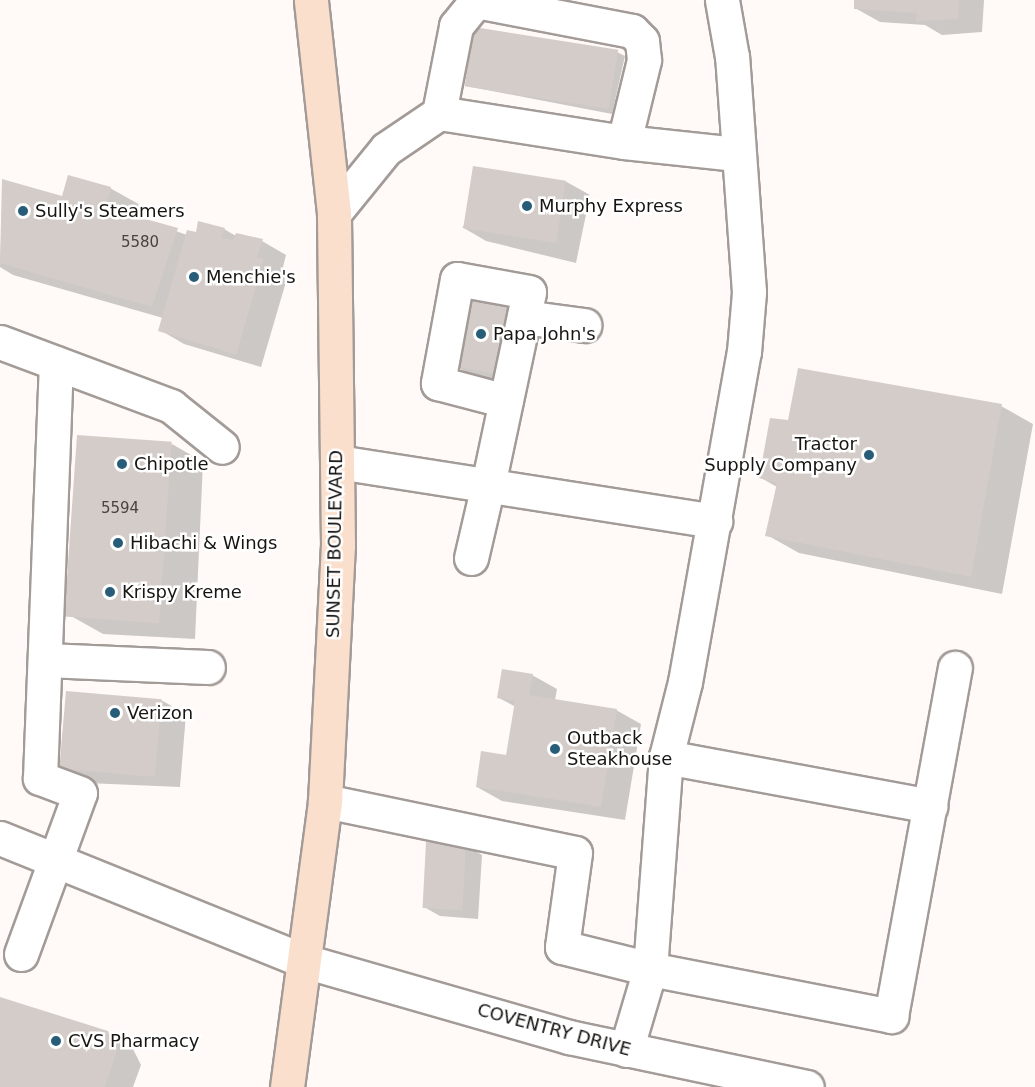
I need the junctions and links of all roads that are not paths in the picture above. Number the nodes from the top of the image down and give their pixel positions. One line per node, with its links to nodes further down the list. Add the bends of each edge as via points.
1 (311, 0): 7 (main road, SUNSET BOULEVARD)
2 (722, 0): 6 (street, via 732,57)
3 (558, 8): 4 (street, via 476,1 456,26); 5 (street, via 632,31 642,41 644,60)
4 (439, 113): 5 (street); 7 (street, via 386,149)
5 (624, 142): 6 (street)
6 (736, 154): 16 (street, via 748,292 744,352)
7 (334, 213): 14 (main road, SUNSET BOULEVARD)
8 (524, 317): 9 (street); 12 (street); 12 (street, via 529,292 457,279 438,383)
9 (584, 326)
10 (0, 342): 11 (street)
11 (56, 363): 13 (street, via 171,406); 18 (street)
12 (506, 400): 15 (street)
13 (222, 447)
14 (338, 462): 15 (street); 22 (main road, SUNSET BOULEVARD, via 338,544)
15 (488, 485): 16 (street); 17 (street)
16 (715, 521): 21 (street)
17 (471, 558)
18 (45, 660): 19 (street); 25 (street, via 40,778 80,793)
19 (208, 667)
20 (955, 668): 23 (street)
21 (666, 757): 23 (street); 28 (street)
22 (324, 801): 27 (main road, SUNSET BOULEVARD); 28 (street, via 575,853 562,946)
23 (930, 806): 28 (street, via 891,1016)
24 (0, 837): 25 (street, COVENTRY DRIVE)
25 (54, 859): 26 (street); 27 (street, COVENTRY DRIVE)
26 (21, 954)
27 (304, 961): 29 (street, COVENTRY DRIVE); 30 (main road, SUNSET BOULEVARD)
28 (650, 969): 29 (street)
29 (626, 1050): 31 (street, COVENTRY DRIVE, via 744,1071)
30 (287, 1087)
31 (807, 1087)

